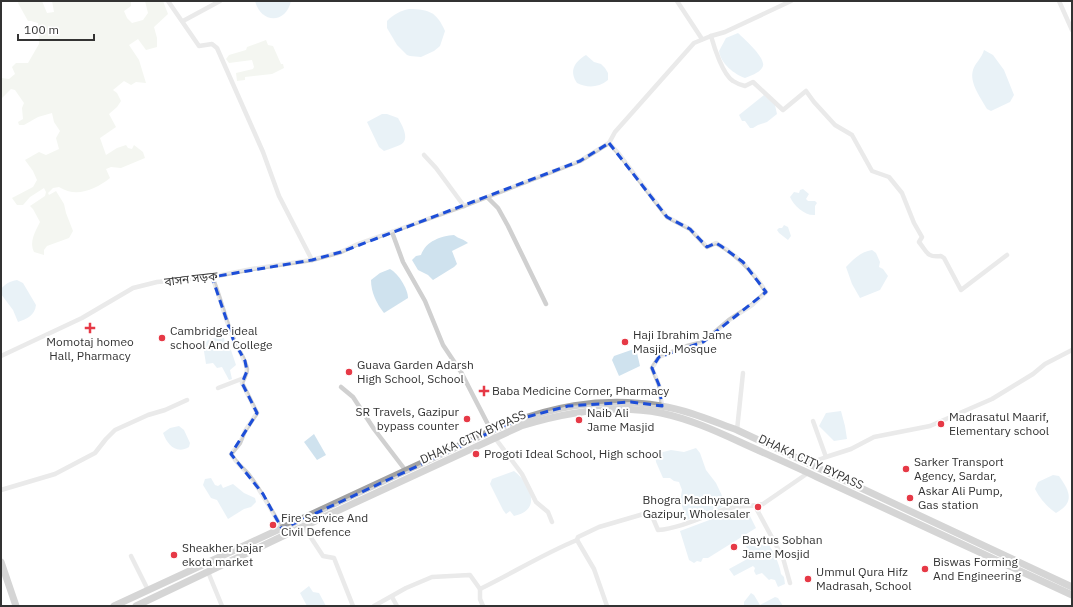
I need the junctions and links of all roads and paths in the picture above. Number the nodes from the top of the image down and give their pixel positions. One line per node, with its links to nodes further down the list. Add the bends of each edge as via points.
1 (168, 1): 6 (street)
2 (220, 1): 6 (street)
3 (677, 1): 9 (street)
4 (791, 1): 8 (street)
5 (1059, 1): 7 (street)
6 (183, 21): 16 (street, via 199,46 212,44 217,48 263,152 279,196)
7 (1072, 30)
8 (711, 36): 9 (street); 15 (street, via 716,52 731,80 745,86 753,82 783,110 806,91 835,125 852,135 872,171 889,177 902,193 922,237 919,242 929,256 944,258 962,290)
9 (702, 39): 10 (street, via 694,43 655,86 615,132)
10 (609, 144): 12 (street, বাসন সড়ক, via 580,161); 26 (street, via 667,218 690,228 707,247 716,243 743,262 766,292 703,342 659,357 652,368 659,384)
11 (424, 155): 13 (street)
12 (487, 197): 13 (street, বাসন সড়ক); 18 (street, via 498,208 508,226)
13 (464, 206): 14 (street, বাসন সড়ক)
14 (392, 232): 16 (street, বাসন সড়ক, via 341,252); 29 (street, via 403,262 425,301 443,345)
15 (1006, 255)
16 (312, 260): 17 (street, বাসন সড়ক)
17 (212, 277): 20 (street, বাসন সড়ক, via 157,282 133,288 82,318); 22 (street, via 233,340 244,360 247,371)
18 (546, 304)
19 (1072, 350): 31 (street, via 1045,364 992,399 930,426 874,437 851,449)
20 (1, 356)
21 (743, 373): 28 (street)
22 (244, 378): 24 (street); 39 (street, via 242,383 257,413 231,454 263,494)
23 (341, 387): 33 (street, via 353,397)
24 (218, 388)
25 (187, 400): 35 (street, via 115,430 95,454 55,474)
26 (662, 406): 28 (highway); 29 (highway, via 631,402 568,406 526,416)
27 (813, 422): 31 (street)
28 (737, 430): 32 (highway)
29 (491, 431): 30 (street); 33 (highway)
30 (495, 438): 34 (highway, DHAKA CITY BYPASS, via 521,426 571,413 629,410 659,413 707,427); 37 (street, via 522,474 536,502 548,512); 38 (highway, DHAKA CITY BYPASS)
31 (826, 457): 32 (street)
32 (808, 464): 45 (highway)
33 (406, 471): 39 (highway)
34 (808, 473): 36 (street, via 763,504); 48 (highway, DHAKA CITY BYPASS)
35 (1, 490)
36 (755, 506): 40 (street, via 728,508 658,530 652,516 647,513 599,527 578,537); 44 (street, via 783,558)
37 (552, 522)
38 (304, 527): 43 (highway, DHAKA CITY BYPASS); 54 (street, via 323,556 334,558)
39 (282, 529): 47 (highway)
40 (577, 540): 46 (street); 58 (street, via 594,569)
41 (131, 556): 47 (street)
42 (1, 562): 50 (highway)
43 (208, 572): 52 (highway, DHAKA CITY BYPASS); 53 (street)
44 (790, 583)
45 (1072, 587)
46 (480, 589): 49 (street, via 470,575 432,577); 57 (street)
47 (148, 590): 51 (highway)
48 (1072, 595)
49 (392, 597): 55 (street); 56 (street)
50 (16, 606)
51 (114, 606)
52 (136, 606)
53 (222, 606)
54 (354, 606)
55 (374, 606)
56 (397, 606)
57 (483, 606)
58 (606, 606)

